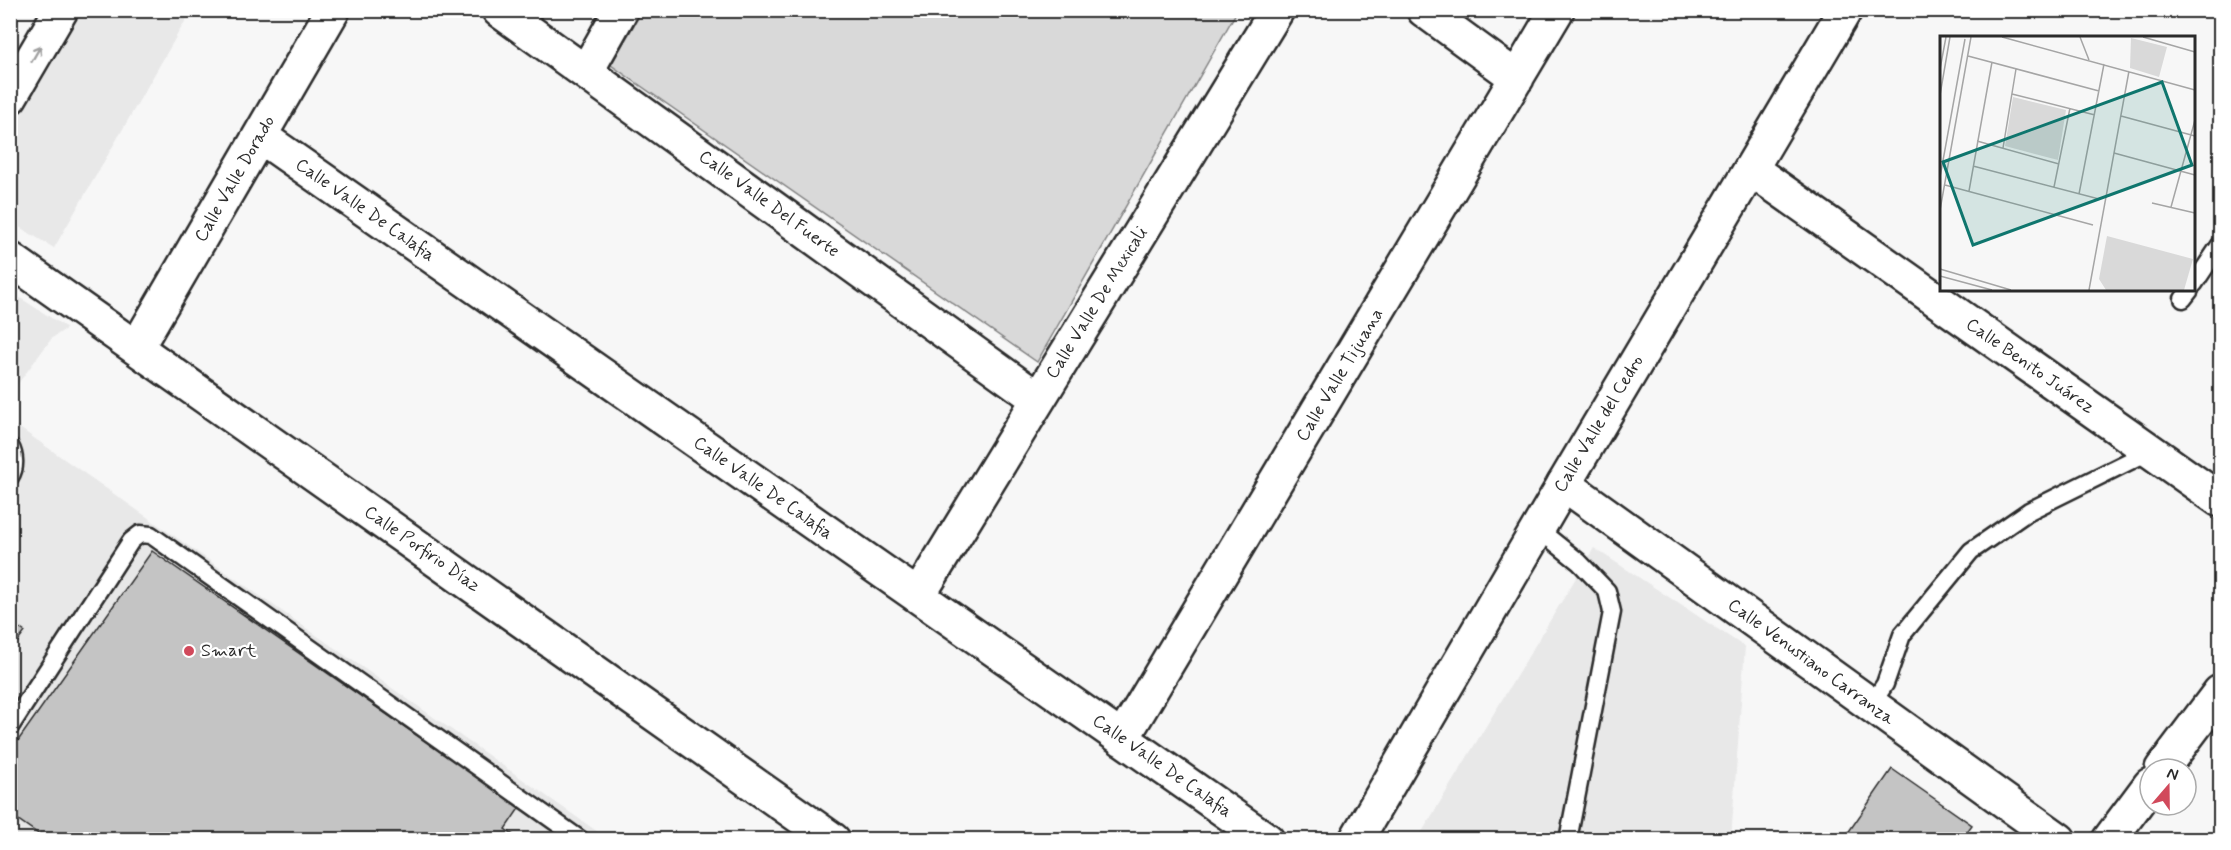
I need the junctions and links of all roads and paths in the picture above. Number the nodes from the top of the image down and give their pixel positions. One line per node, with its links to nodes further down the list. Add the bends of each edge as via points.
1 (61, 10): 11 (street, one-way to 1)
2 (333, 10): 12 (street, Calle Valle Dorado)
3 (499, 10): 9 (street, Calle Valle Del Fuerte)
4 (621, 10): 9 (street)
5 (1277, 10): 18 (street, Calle Valle De Mexicali)
6 (1424, 10): 10 (street)
7 (1557, 10): 10 (street, Calle Valle Tijuana)
8 (1845, 10): 13 (street, Calle Valle del Cedro)
9 (586, 72): 18 (street, Calle Valle Del Fuerte)
10 (1517, 78): 29 (street, Calle Valle Tijuana)
11 (10, 97)
12 (260, 136): 17 (street, Calle Valle Dorado); 25 (street, Calle Valle De Calafia)
13 (1751, 169): 20 (street, Calle Benito Juárez); 22 (street, Calle Valle del Cedro)
14 (2220, 245): 16 (lane)
15 (10, 259): 17 (street, Calle Porfirio Díaz)
16 (2195, 281)
17 (137, 347): 33 (street, Calle Porfirio Díaz)
18 (1038, 399): 25 (street, Calle Valle De Mexicali)
19 (10, 446): 21 (lane, via 14,452 14,471)
20 (2150, 451): 23 (street, Calle Benito Juárez); 27 (lane, via 2029,511 1971,551 1902,634 1885,684)
21 (10, 477)
22 (1564, 484): 24 (street, Calle Valle del Cedro); 27 (street, Calle Venustiano Carranza)
23 (2220, 500)
24 (1538, 529): 35 (street, Calle Valle del Cedro); 36 (lane, via 1607,591 1612,612)
25 (918, 596): 29 (street, Calle Valle De Calafia)
26 (2220, 692): 30 (street)
27 (1871, 705): 37 (street, Calle Venustiano Carranza)
28 (10, 727): 32 (lane, via 131,541 140,534 151,535)
29 (1122, 739): 34 (street, Calle Valle De Calafia)
30 (2171, 757)
31 (2138, 801): 38 (street)
32 (581, 840)
33 (833, 840)
34 (1267, 840)
35 (1356, 840)
36 (1568, 840)
37 (2059, 840)
38 (2109, 840)

